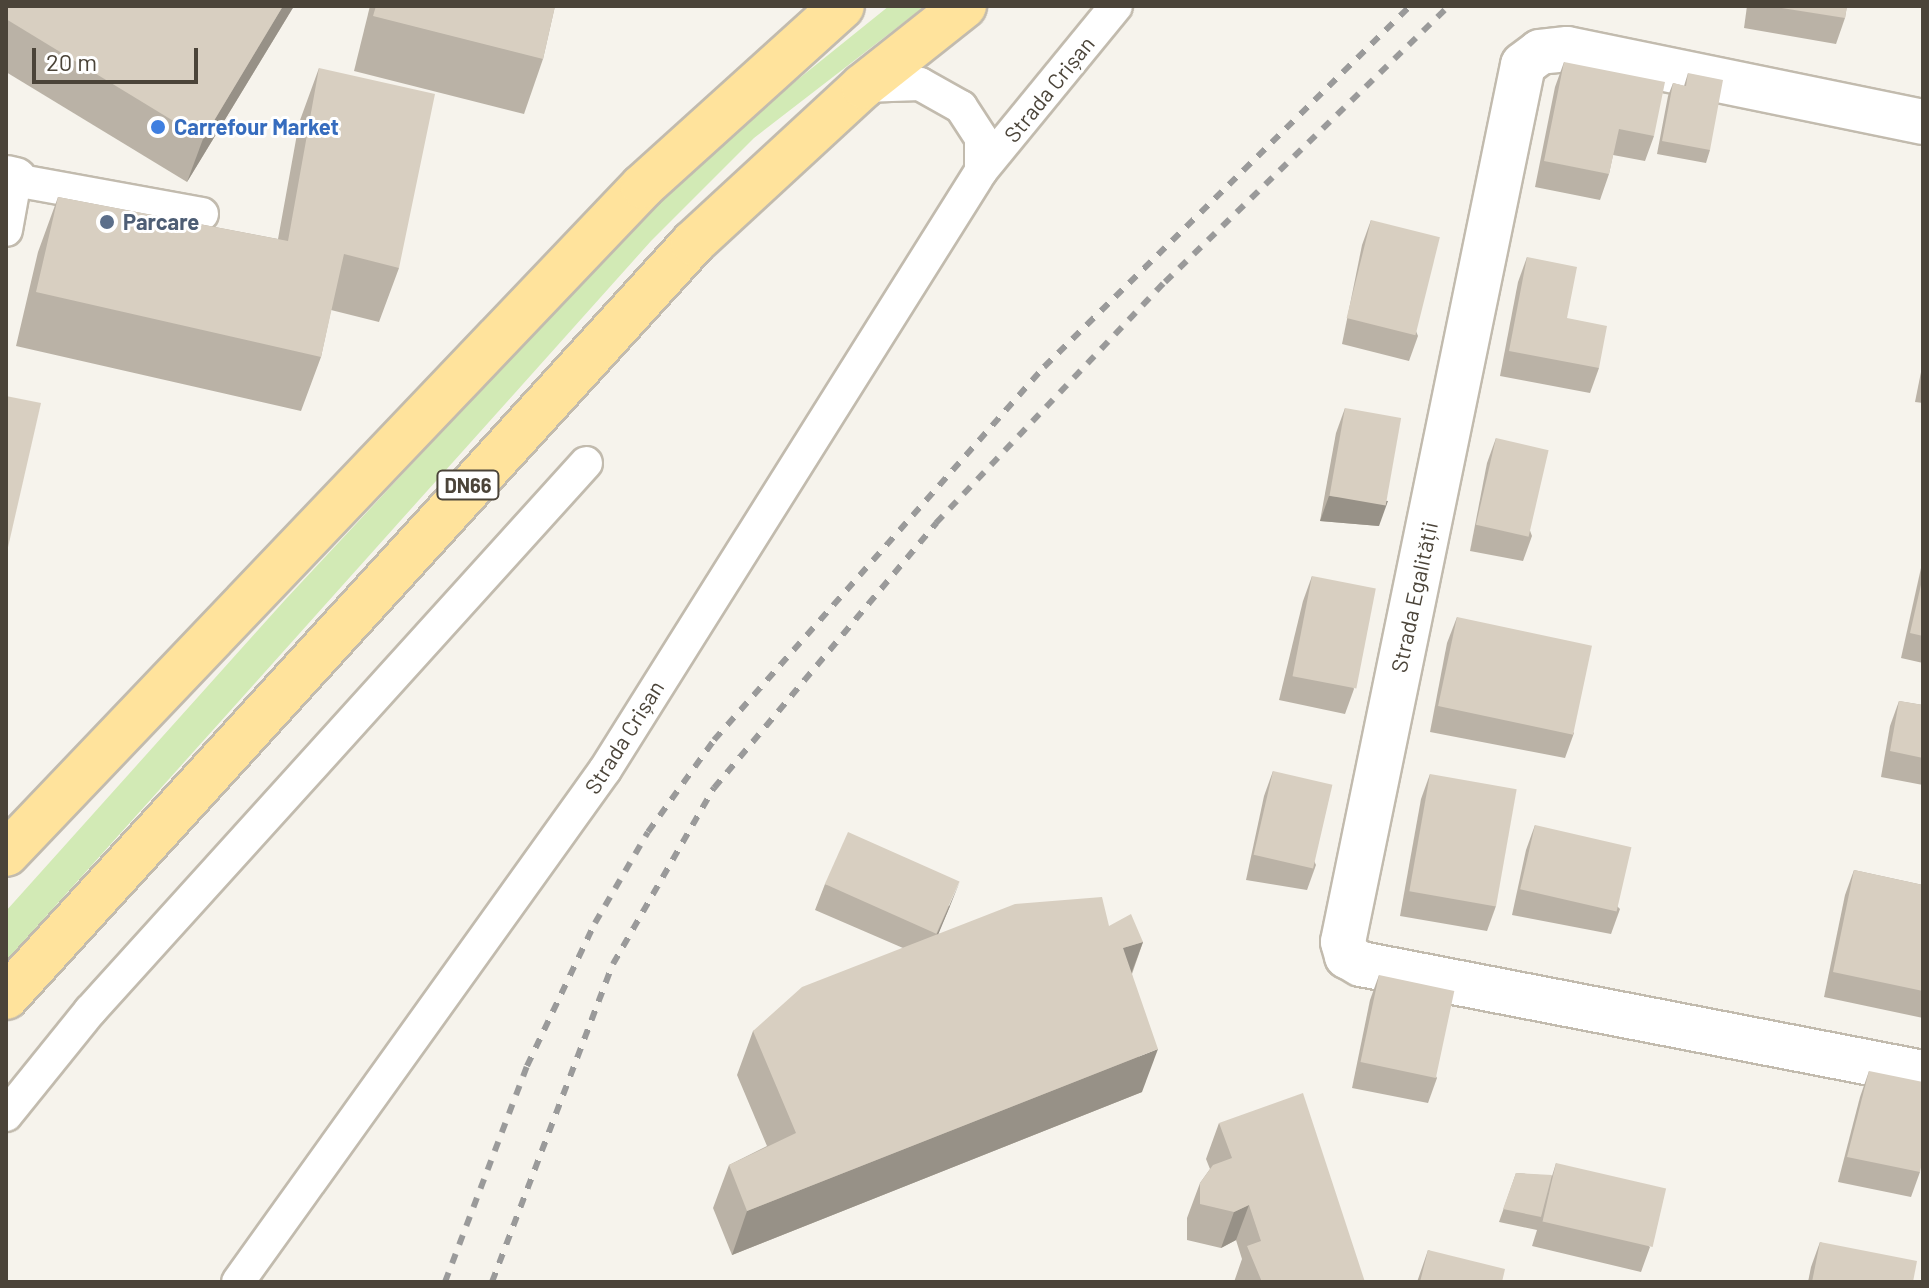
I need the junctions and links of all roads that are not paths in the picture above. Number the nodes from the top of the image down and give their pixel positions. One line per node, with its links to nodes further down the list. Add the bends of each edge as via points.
1 (842, 6): 11 (main road, via 643,186)
2 (964, 6): 4 (main road, DN66)
3 (1116, 6): 6 (lane, Strada Crișan)
4 (863, 86): 6 (lane, Strada Crișan, via 920,84 961,107 981,138); 12 (main road, DN66, via 769,168 570,373)
5 (1923, 122): 13 (street, Strada Egalității, via 1567,49 1540,52 1523,65 1343,942 1347,956 1361,964)
6 (981, 171): 15 (lane, Strada Crișan, via 605,770)
7 (11, 179): 8 (lane); 9 (lane)
8 (202, 214)
9 (6, 230)
10 (586, 463): 14 (lane, via 90,1011)
11 (6, 854)
12 (6, 997)
13 (1923, 1073)
14 (6, 1115)
15 (238, 1282)

